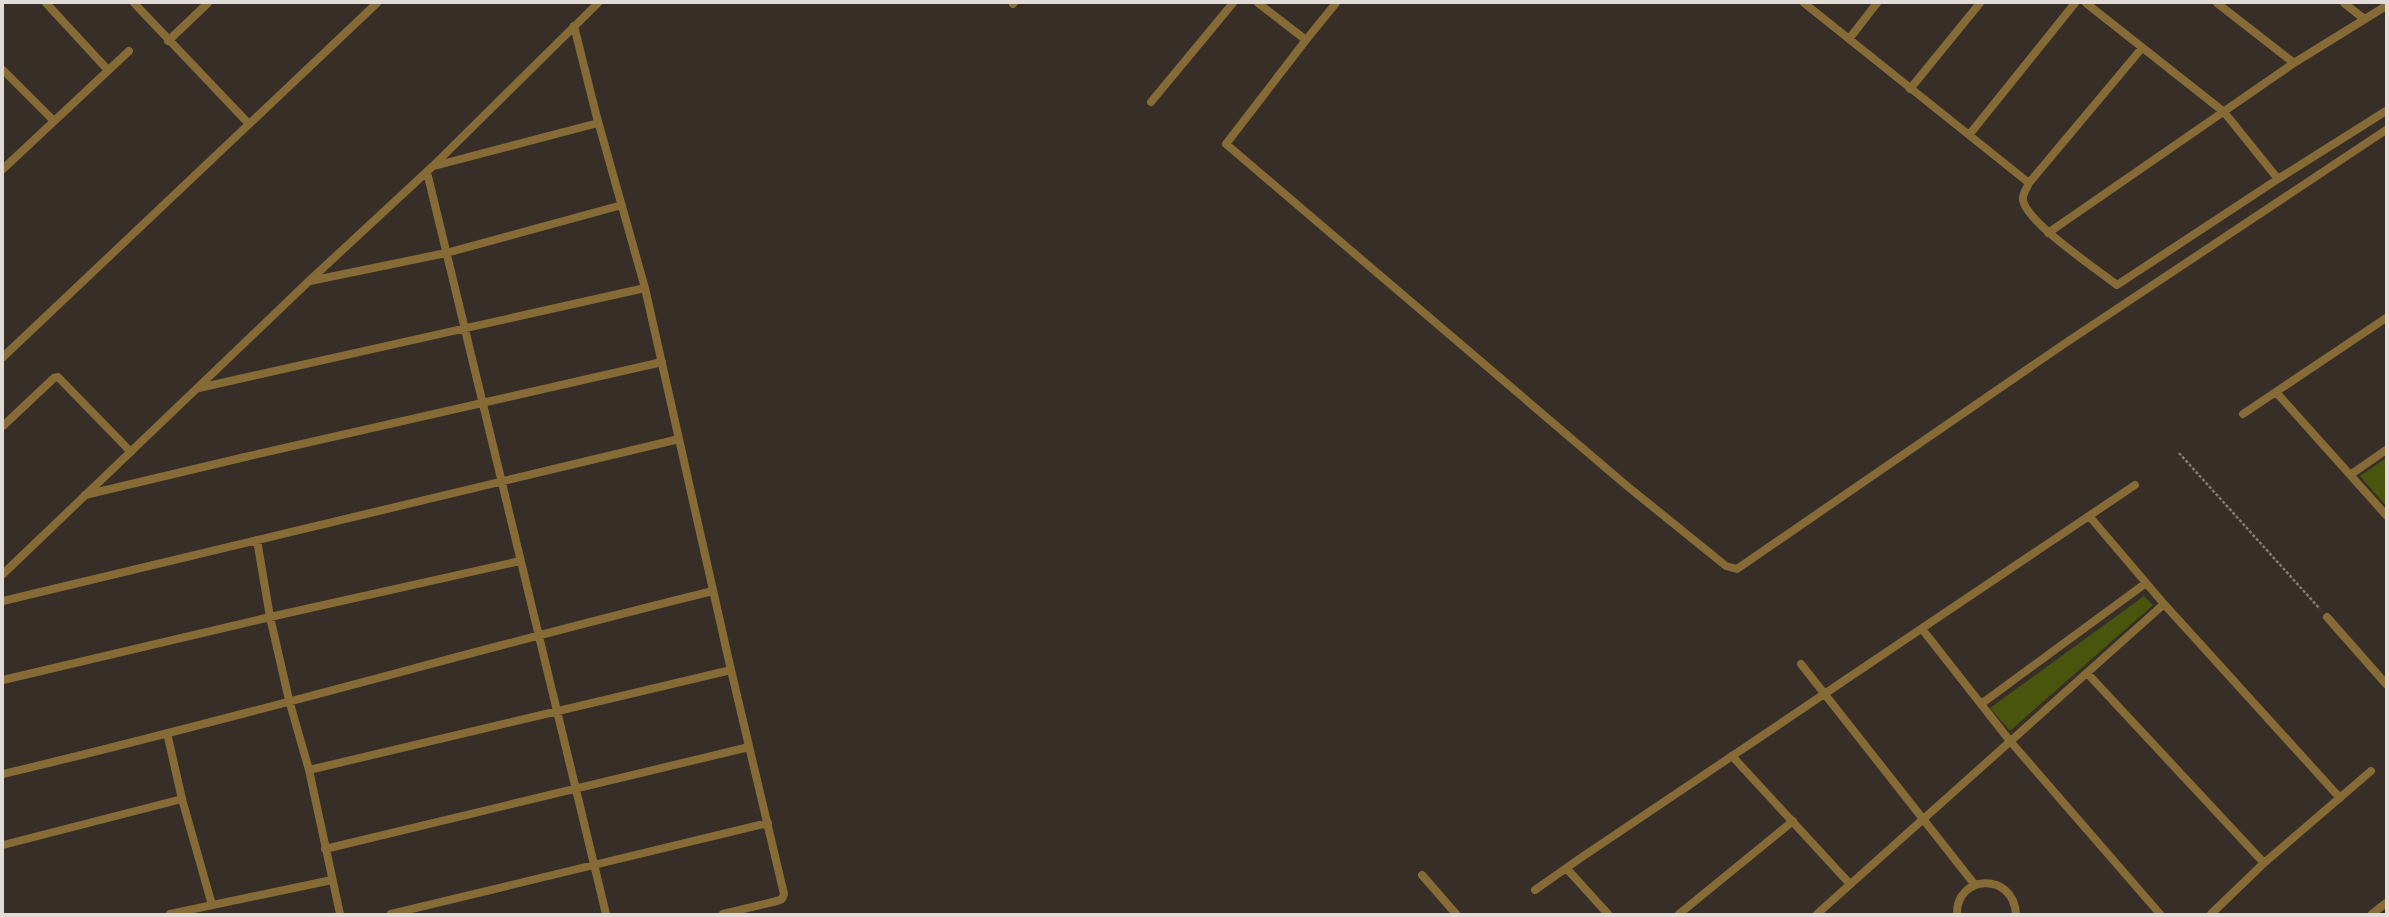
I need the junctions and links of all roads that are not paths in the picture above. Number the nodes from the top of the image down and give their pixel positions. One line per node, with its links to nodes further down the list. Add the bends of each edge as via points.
1 (46, 3): 26 (street)
2 (134, 3): 21 (street)
3 (208, 3): 21 (street)
4 (377, 3): 33 (street)
5 (598, 3): 18 (street)
6 (1233, 3): 28 (street)
7 (1258, 3): 20 (street)
8 (1336, 3): 20 (street)
9 (1804, 3): 19 (street)
10 (1877, 3): 19 (street)
11 (1980, 3): 27 (street)
12 (2075, 3): 35 (street)
13 (2086, 3): 22 (street)
14 (2217, 3): 24 (street)
15 (2344, 3): 17 (street)
16 (2386, 6): 17 (street)
17 (2363, 18): 24 (street)
18 (574, 26): 32 (street); 37 (street)
19 (1849, 39): 27 (street)
20 (1306, 40): 34 (street, via 1226,144 1627,486 1726,566 1737,569 2064,344)
21 (168, 41): 33 (street)
22 (2142, 48): 30 (street); 39 (street)
23 (129, 50): 26 (street)
24 (2294, 63): 30 (street)
25 (3, 70): 31 (street)
26 (106, 70): 31 (street)
27 (1910, 89): 35 (street)
28 (1151, 102)
29 (2386, 111): 38 (street)
30 (2224, 112): 38 (street); 41 (street)
31 (53, 120): 36 (street)
32 (598, 123): 37 (street); 40 (street)
33 (249, 124): 47 (street)
34 (2386, 130)
35 (1969, 136): 39 (street)
36 (3, 169)
37 (430, 169): 42 (street); 43 (street)
38 (2278, 179): 41 (street, via 2117,285)
39 (2029, 183): 41 (street, via 2023,195 2023,202)
40 (622, 205): 42 (street); 44 (street)
41 (2048, 233)
42 (446, 253): 43 (street); 46 (street)
43 (309, 281): 49 (street)
44 (645, 288): 46 (street); 48 (street)
45 (2386, 318): 50 (street)
46 (464, 328): 49 (street); 51 (street)
47 (3, 357)
48 (662, 362): 51 (street); 54 (street)
49 (198, 388): 56 (street)
50 (2276, 392): 52 (street); 57 (street)
51 (482, 403): 58 (street); 60 (street)
52 (2243, 414)
53 (3, 426): 56 (street, via 58,377)
54 (679, 439): 58 (street); 67 (street)
55 (2386, 450): 57 (street)
56 (131, 452): 60 (street)
57 (2350, 475): 61 (street)
58 (502, 483): 63 (street); 64 (street)
59 (2135, 485): 62 (street)
60 (85, 496): 65 (street)
61 (2386, 515)
62 (2090, 517): 66 (street); 72 (street)
63 (257, 540): 68 (street); 70 (street)
64 (520, 561): 70 (street); 73 (street)
65 (3, 574)
66 (2146, 583): 69 (street); 81 (street)
67 (714, 591): 73 (street); 75 (street)
68 (3, 601)
69 (2164, 604): 76 (street); 91 (street)
70 (270, 616): 77 (street); 80 (street)
71 (2327, 617): 78 (street)
72 (1922, 629): 79 (street); 81 (street)
73 (538, 634): 80 (street); 82 (street)
74 (1801, 664): 79 (street)
75 (731, 670): 82 (street); 85 (street)
76 (2087, 673): 84 (street); 98 (street)
77 (3, 680)
78 (2386, 684)
79 (1824, 694): 86 (street); 93 (street)
80 (289, 700): 83 (street); 87 (street)
81 (1981, 704): 84 (street)
82 (557, 712): 87 (street); 90 (street)
83 (167, 733): 89 (street); 92 (street)
84 (2010, 741): 93 (street); 119 (street)
85 (749, 747): 90 (street); 95 (street)
86 (1732, 756): 94 (street); 100 (street)
87 (309, 770): 97 (street)
88 (2371, 771): 91 (street)
89 (3, 774)
90 (575, 788): 97 (street); 99 (street)
91 (2340, 798): 98 (street)
92 (182, 799): 96 (street); 107 (street)
93 (1923, 818): 103 (street); 104 (street)
94 (1793, 822): 103 (street); 115 (street)
95 (768, 823): 99 (street); 112 (street, via 784,894 782,899)
96 (3, 845)
97 (325, 849): 102 (street)
98 (2264, 863): 120 (street)
99 (594, 865): 110 (street); 111 (street)
100 (1567, 869): 105 (street); 114 (street)
101 (1422, 875): 113 (street)
102 (332, 880): 107 (street); 109 (street)
103 (1850, 884): 116 (street)
104 (1975, 885): 117 (street, via 1960,899); 118 (street, via 1995,884 2004,888 2011,895)
105 (1536, 890)
106 (2386, 902): 121 (street)
107 (212, 905): 108 (street)
108 (170, 914)
109 (340, 914)
110 (391, 914)
111 (606, 914)
112 (723, 914)
113 (1456, 914)
114 (1608, 914)
115 (1679, 914)
116 (1817, 914)
117 (1958, 914)
118 (2016, 914)
119 (2160, 914)
120 (2211, 914)
121 (2372, 914)

